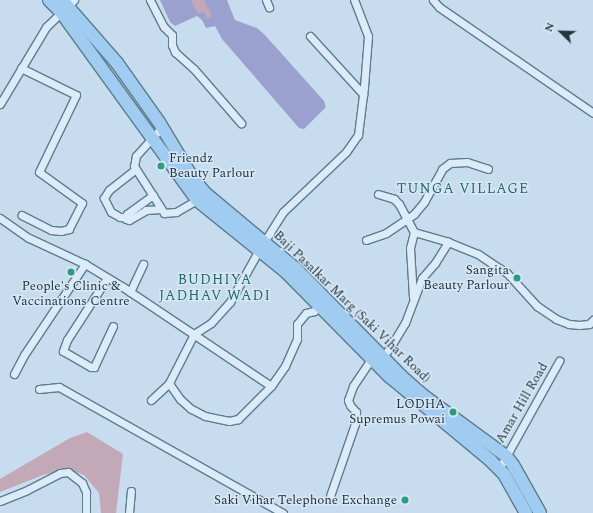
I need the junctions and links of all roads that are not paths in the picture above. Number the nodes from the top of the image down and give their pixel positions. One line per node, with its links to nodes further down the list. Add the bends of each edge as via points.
1 (49, 0): 5 (main road, Baji Pasalkar Marg (Saki Vihar Road))
2 (150, 0): 11 (street, via 164,27 172,34 175,52 194,69)
3 (354, 0): 8 (street, via 368,36)
4 (433, 0): 10 (street, via 439,7)
5 (66, 5): 7 (street, via 46,27); 12 (main road, Baji Pasalkar Marg (Saki Vihar Road), via 117,63); 13 (main road, Baji Pasalkar Marg (Saki Vihar Road))
6 (310, 36): 8 (street)
7 (21, 68): 9 (street); 20 (street, via 76,95 39,172 82,203 69,229 61,231 51,230)
8 (363, 94): 27 (street, via 358,135 346,152 288,206)
9 (0, 104)
10 (593, 113)
11 (241, 123)
12 (162, 127): 13 (street); 27 (main road, Baji Pasalkar Marg (Saki Vihar Road), via 192,177 205,193)
13 (152, 140): 14 (street, via 136,156); 18 (main road, Baji Pasalkar Marg (Saki Vihar Road))
14 (136, 169): 17 (street); 21 (street, via 109,190 104,198 111,212 120,218)
15 (488, 169): 23 (street, via 467,162 450,163 442,169 424,202)
16 (378, 194): 23 (street, via 394,199)
17 (153, 195): 19 (street); 21 (street)
18 (197, 200): 19 (street, via 176,212 164,212); 27 (main road, Baji Pasalkar Marg (Saki Vihar Road))
19 (161, 209): 21 (street, via 146,210 129,220)
20 (22, 215)
21 (126, 217)
22 (0, 218): 28 (street, via 29,238)
23 (407, 219): 24 (street); 25 (street, via 386,234)
24 (414, 232): 26 (street); 32 (street, via 410,248)
25 (366, 240)
26 (448, 242): 32 (street, via 422,278); 34 (street, via 478,254 507,273 537,306 556,319 579,325 589,324)
27 (262, 246): 33 (main road, Baji Pasalkar Marg (Saki Vihar Road), via 296,269); 36 (street, via 230,302 211,323)
28 (85, 264): 30 (street); 39 (street)
29 (143, 264): 31 (street)
30 (106, 278): 31 (street); 35 (street, via 67,340 63,351 94,367)
31 (130, 292): 36 (street)
32 (413, 300): 37 (street, via 398,335)
33 (323, 303): 37 (main road, Baji Pasalkar Marg (Saki Vihar Road)); 41 (street, via 306,313 297,324 297,339 285,366)
34 (593, 320)
35 (113, 326)
36 (194, 334): 40 (street); 41 (street)
37 (377, 358): 44 (main road, Baji Pasalkar Marg (Saki Vihar Road)); 45 (main road, Baji Pasalkar Marg (Saki Vihar Road), via 404,390); 48 (street, via 353,386 348,400 356,412 355,424)
38 (560, 361): 44 (street, Amar Hill Road)
39 (14, 374)
40 (169, 383): 41 (street, via 191,409 210,418 229,421 244,415); 43 (street)
41 (271, 386)
42 (39, 389): 53 (street, via 58,387)
43 (151, 400)
44 (506, 456): 45 (street, Amar Hill Road); 46 (main road, Baji Pasalkar Marg (Saki Vihar Road))
45 (498, 469): 46 (main road, Baji Pasalkar Marg (Saki Vihar Road))
46 (513, 479): 50 (main road, Baji Pasalkar Marg (Saki Vihar Road)); 54 (main road, Baji Pasalkar Marg (Saki Vihar Road))
47 (131, 491): 52 (street)
48 (330, 496)
49 (0, 501): 51 (street, via 60,473 68,472 82,483 86,492)
50 (537, 512)
51 (86, 513)
52 (129, 513)
53 (283, 513)
54 (526, 513)

